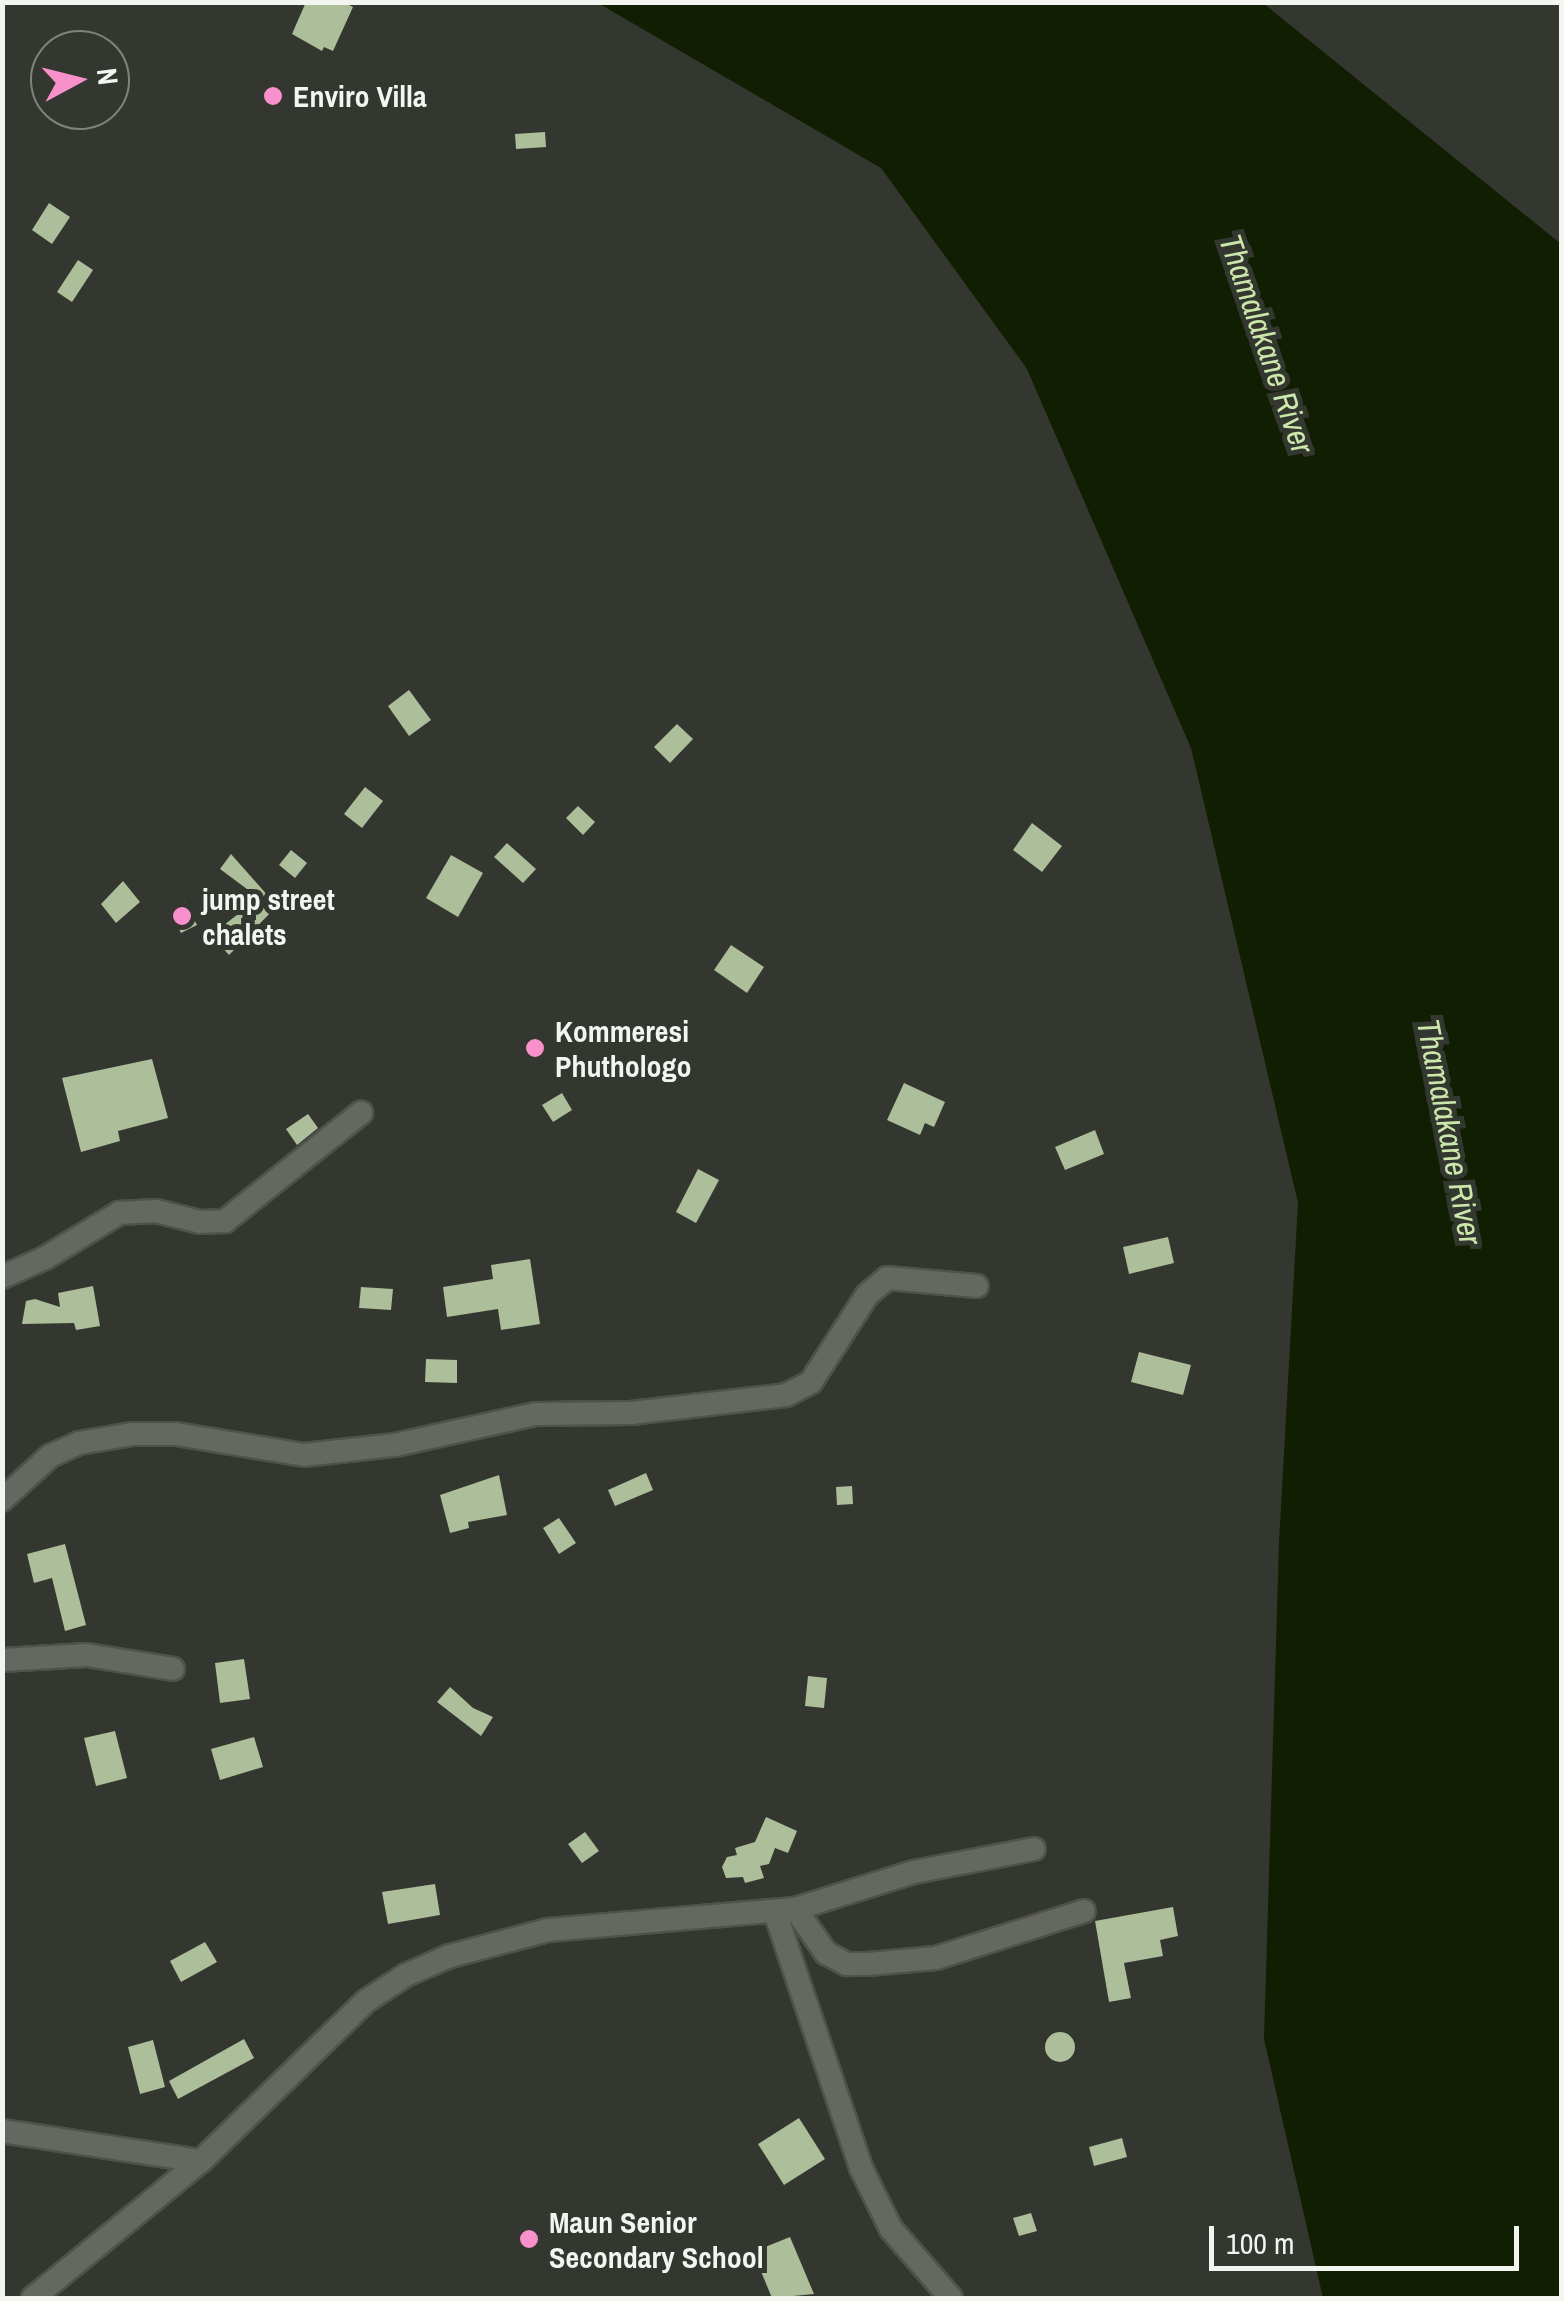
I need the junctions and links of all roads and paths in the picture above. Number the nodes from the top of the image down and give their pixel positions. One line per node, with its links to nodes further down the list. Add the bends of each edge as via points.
1 (361, 1112): 2 (street, via 225,1222 156,1211 119,1213)
2 (2, 1277)
3 (978, 1286): 4 (street, via 887,1278 868,1294 811,1382 786,1394 631,1413 536,1414 395,1445 304,1455 176,1434 134,1434 79,1443 50,1456)
4 (2, 1500)
5 (2, 1660): 6 (street, via 86,1655)
6 (172, 1668)
7 (1034, 1849): 8 (street, via 914,1872)
8 (785, 1910): 9 (street, via 826,1953 858,1964 936,1958); 11 (street, via 548,1930 450,1956 366,2001); 13 (street, via 861,2168 891,2229)
9 (1084, 1911)
10 (2, 2131): 11 (street)
11 (200, 2161): 12 (street)
12 (33, 2298)
13 (951, 2298)

